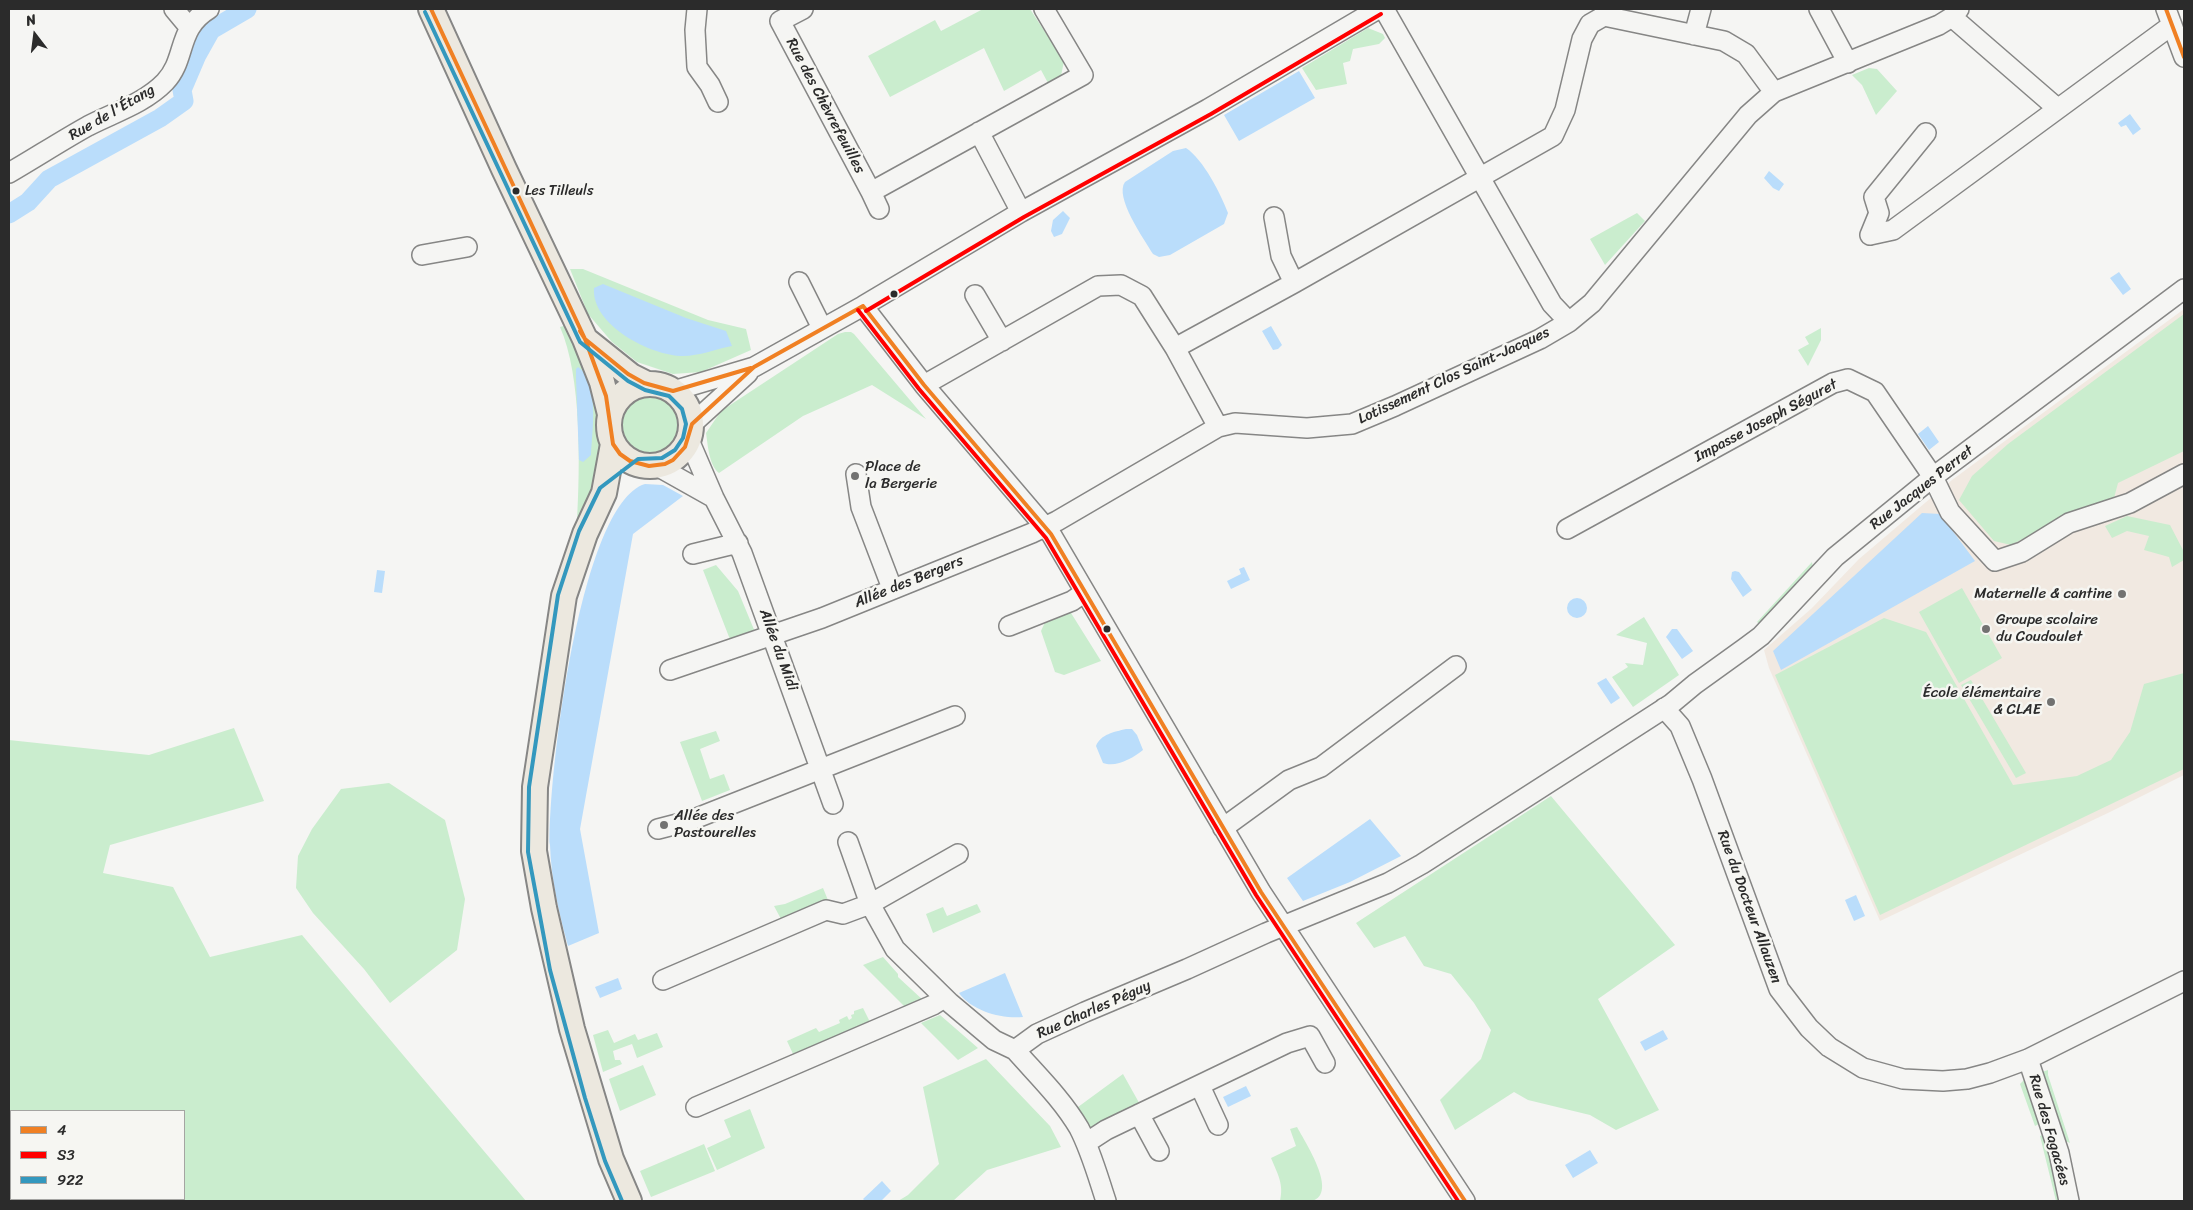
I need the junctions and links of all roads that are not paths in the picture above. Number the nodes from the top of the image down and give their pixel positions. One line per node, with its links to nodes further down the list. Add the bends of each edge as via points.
1 (174, 9): 14 (street)
2 (210, 9): 14 (street, Rue de l'Étang)
3 (431, 9): 38 (main road)
4 (697, 9): 19 (street, via 697,67)
5 (803, 9): 12 (street, Rue des Chèvrefeuilles)
6 (1044, 9): 21 (street, Rue des Chèvrefeuilles, via 1083,75)
7 (1378, 9): 27 (street, via 1208,109)
8 (1384, 9): 24 (street, Lotissement Clos Saint-Jacques)
9 (1701, 9): 15 (street)
10 (1819, 9): 17 (street)
11 (1956, 13): 17 (street, Lotissement Clos Saint-Jacques, via 1939,25); 20 (street)
12 (776, 15): 25 (street, Rue des Chèvrefeuilles)
13 (2169, 17): 16 (street); 20 (street)
14 (189, 27): 23 (street, Rue de l'Étang, via 174,68 165,82 151,94 87,126)
15 (1694, 35): 18 (street, via 1724,41 1746,54); 24 (street, via 1604,16 1590,24 1582,39 1565,110 1552,136)
16 (2184, 57)
17 (1848, 63): 18 (street, Lotissement Clos Saint-Jacques)
18 (1774, 92): 36 (street, Lotissement Clos Saint-Jacques, via 1748,115 1592,303)
19 (718, 102)
20 (2057, 108): 22 (street, via 1893,230 1870,235 1879,213 1874,196)
21 (979, 132): 25 (street, Rue des Chèvrefeuilles); 27 (street)
22 (1926, 133)
23 (9, 173)
24 (1480, 178): 32 (street); 36 (street, Lotissement Clos Saint-Jacques, via 1552,304)
25 (870, 192): 26 (street, Rue des Chèvrefeuilles)
26 (879, 209)
27 (1021, 212): 35 (street)
28 (1274, 217): 32 (street, via 1281,256)
29 (467, 247): 30 (street)
30 (422, 255)
31 (799, 282): 37 (street)
32 (1294, 283): 40 (street)
33 (2184, 290): 52 (street, Rue Jacques Perret)
34 (975, 295): 39 (street)
35 (863, 306): 37 (street); 43 (street)
36 (1569, 322): 46 (street, Lotissement Clos Saint-Jacques, via 1540,339 1352,424 1307,428 1235,424)
37 (822, 328): 41 (street)
38 (585, 339): 42 (main road, via 631,376); 45 (main road, via 602,382)
39 (1002, 341): 40 (street, via 1098,286 1121,285 1142,296); 43 (street)
40 (1175, 348): 46 (street)
41 (754, 367): 44 (street); 47 (street)
42 (647, 384): 44 (main road); 45 (main road, via 628,391)
43 (924, 385): 55 (street)
44 (673, 391): 47 (main road, via 686,406)
45 (610, 414): 48 (main road)
46 (1218, 427): 55 (street, Allée des Bergers)
47 (690, 432): 49 (main road, via 685,447 673,460); 54 (street, Allée du Midi)
48 (613, 444): 49 (main road, via 630,461); 53 (main road)
49 (649, 466): 53 (main road); 54 (street)
50 (856, 474): 59 (street, via 861,507)
51 (2184, 474): 52 (street, via 2130,503 2069,523 2022,552 1995,561 1950,512)
52 (1933, 477): 56 (street, Impasse Joseph Séguret, via 1875,392 1848,379 1833,383); 65 (street, Rue Jacques Perret, via 1835,557 1761,636)
53 (604, 493): 87 (main road, via 585,534 564,596 535,787 534,851 572,1029 611,1159)
54 (714, 498): 57 (street, Allée du Midi)
55 (1046, 527): 59 (street, Allée des Bergers); 60 (street)
56 (1568, 529)
57 (738, 543): 58 (street); 62 (street, Allée du Midi)
58 (693, 554)
59 (892, 588): 62 (street, Allée des Bergers)
60 (1085, 592): 61 (street, via 1072,601); 69 (street)
61 (1009, 626)
62 (772, 636): 64 (street, Allée des Bergers); 67 (street, Allée du Midi)
63 (1456, 666): 69 (street, via 1321,766 1289,780)
64 (670, 670)
65 (1669, 704): 74 (street, via 1422,864 1388,883); 79 (street, Rue du Docteur Allauzen, via 1702,780 1779,989 1809,1028 1829,1046 1863,1068 1903,1079 1967,1079)
66 (954, 716): 67 (street)
67 (821, 769): 68 (street, Allée du Midi); 70 (street, via 689,821)
68 (834, 804)
69 (1223, 828): 74 (street)
70 (658, 829)
71 (848, 842): 73 (street)
72 (958, 854): 73 (street)
73 (870, 904): 75 (street, via 843,914 826,910); 77 (street, via 895,949)
74 (1283, 926): 78 (street, Rue Charles Péguy, via 1037,1034); 89 (street)
75 (663, 980)
76 (2184, 981): 79 (street, Rue du Docteur Allauzen)
77 (944, 998): 78 (street, via 994,1040); 82 (street)
78 (1015, 1050): 85 (street, via 1063,1104)
79 (2028, 1059): 90 (street, Rue des Fagacées, via 2061,1159)
80 (1325, 1063): 81 (street, via 1310,1036 1287,1043)
81 (1200, 1086): 83 (street); 84 (street)
82 (696, 1107)
83 (1139, 1114): 85 (street); 86 (street)
84 (1218, 1125)
85 (1086, 1143): 88 (street)
86 (1159, 1151)
87 (629, 1201)
88 (1106, 1201)
89 (1465, 1201)
90 (2069, 1201)

